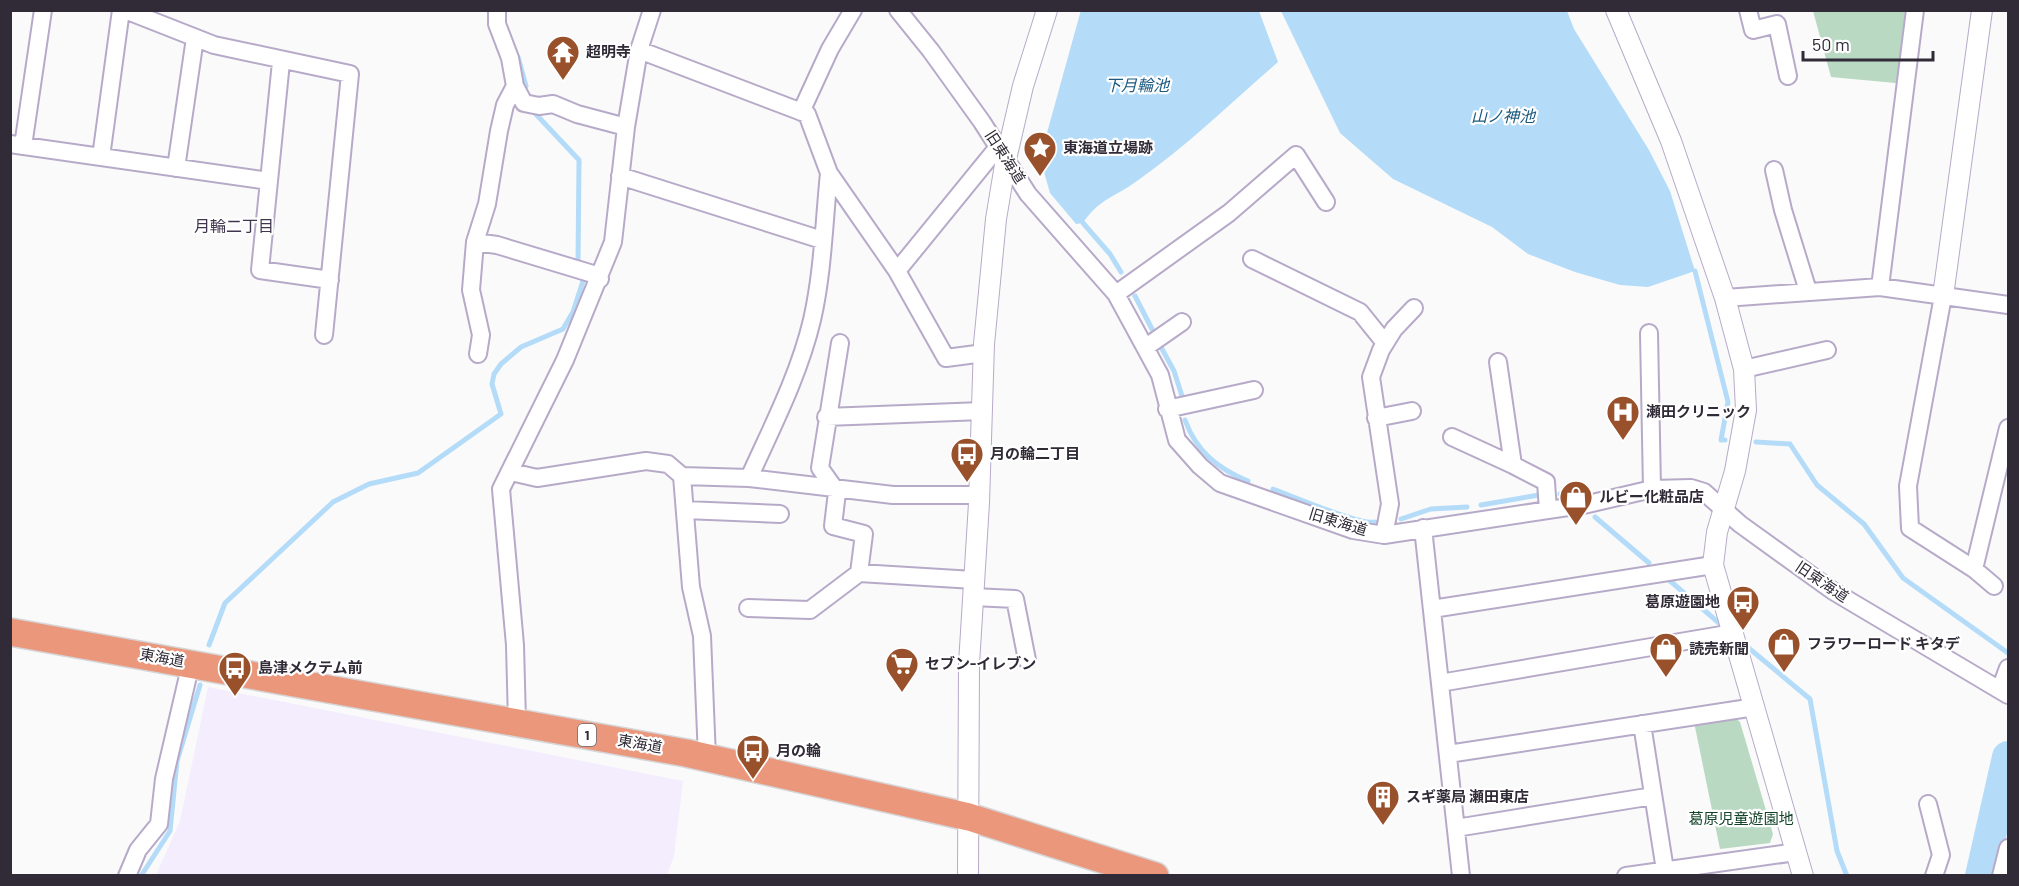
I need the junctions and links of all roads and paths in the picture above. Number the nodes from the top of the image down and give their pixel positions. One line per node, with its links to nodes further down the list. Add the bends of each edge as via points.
1 (43, 10): 19 (street)
2 (123, 10): 12 (street); 21 (street)
3 (497, 10): 16 (street, via 497,24 510,58)
4 (652, 10): 13 (street)
5 (853, 10): 17 (street)
6 (898, 10): 20 (street, 旧東海道)
7 (1047, 10): 20 (street)
8 (1616, 10): 38 (street, via 1671,141)
9 (1748, 10): 15 (street, via 1754,30 1777,24)
10 (1915, 10): 34 (street)
11 (1982, 10): 37 (street)
12 (195, 38): 14 (street); 22 (street)
13 (639, 50): 17 (street); 18 (street)
14 (281, 62): 26 (street); 33 (street, via 350,74)
15 (1788, 76)
16 (514, 86): 18 (street, via 524,103 553,104); 29 (street, via 498,131 487,204)
17 (801, 112): 24 (street, via 807,114)
18 (626, 127): 25 (street)
19 (17, 145): 21 (street)
20 (1002, 153): 31 (street); 36 (street, 旧東海道, via 1028,194); 48 (street)
21 (101, 157): 22 (street)
22 (176, 168): 26 (street)
23 (1774, 171): 35 (street)
24 (829, 173): 28 (street); 31 (street)
25 (620, 176): 28 (street); 32 (street, via 613,242)
26 (269, 181): 33 (street, via 260,270)
27 (1326, 202): 36 (street, via 1296,155 1229,213)
28 (822, 240): 63 (street, via 811,323 789,387)
29 (475, 242): 32 (street, via 497,245); 49 (street, via 471,290 481,335)
30 (1252, 259): 45 (street, via 1360,312)
31 (897, 271): 48 (street, via 946,358)
32 (596, 276): 61 (street, via 566,360)
33 (330, 280): 43 (street)
34 (1880, 288): 35 (street); 37 (street)
35 (1808, 291): 38 (street)
36 (1116, 294): 46 (street, 旧東海道)
37 (1942, 296): 39 (street); 74 (street, via 1908,486 1910,528)
38 (1725, 298): 51 (street)
39 (2008, 305)
40 (1414, 308): 45 (street)
41 (1182, 322): 46 (street)
42 (1649, 333): 65 (street)
43 (324, 335)
44 (840, 343): 56 (street)
45 (1385, 343): 57 (street, via 1371,377)
46 (1146, 347): 53 (street, 旧東海道, via 1160,375)
47 (1827, 350): 51 (street)
48 (984, 353): 54 (street)
49 (478, 354)
50 (1498, 362): 60 (street)
51 (1744, 369): 69 (street, via 1746,410)
52 (1254, 390): 53 (street)
53 (1167, 409): 72 (street, 旧東海道, via 1177,440 1220,483 1353,530)
54 (982, 411): 56 (street); 66 (street)
55 (1412, 411): 57 (street)
56 (826, 417): 64 (street, via 820,468)
57 (1376, 418): 72 (street, via 1390,504)
58 (2008, 428): 74 (street)
59 (1452, 437): 60 (street)
60 (1513, 465): 68 (street, via 1546,482)
61 (511, 472): 62 (street, via 537,478 646,461 668,464); 88 (street, via 501,489 515,645)
62 (682, 476): 63 (street); 67 (street)
63 (749, 478): 64 (street)
64 (835, 488): 66 (street, via 893,495); 75 (street, via 833,526 864,534)
65 (1652, 489): 68 (street, 旧東海道); 69 (street, 旧東海道, via 1704,492)
66 (979, 495): 77 (street)
67 (685, 510): 70 (street); 91 (street, via 691,587 688,612 702,636)
68 (1548, 510): 71 (street, 旧東海道)
69 (1724, 510): 73 (street); 86 (street, 旧東海道, via 1833,591)
70 (780, 514)
71 (1423, 528): 72 (street, 旧東海道); 79 (street)
72 (1384, 536)
73 (1713, 565): 79 (street); 81 (street)
74 (1974, 569): 76 (street)
75 (859, 573): 77 (street); 78 (street, via 810,610)
76 (1994, 586)
77 (974, 589): 82 (street, via 1015,599); 94 (street, via 969,664)
78 (748, 608)
79 (1432, 609): 85 (street)
80 (10, 632): 83 (highway, 東海道 / 1)
81 (1733, 633): 85 (street); 87 (street)
82 (1027, 660)
83 (191, 663): 88 (highway, 東海道 / 1); 100 (street, via 164,779 159,824 138,850)
84 (2008, 668): 86 (street)
85 (1440, 683): 90 (street)
86 (2004, 693)
87 (1755, 707): 89 (street); 97 (street)
88 (517, 722): 91 (highway, 東海道 / 1)
89 (1642, 724): 90 (street); 92 (street)
90 (1448, 754): 95 (street)
91 (707, 758): 94 (highway, 東海道 / 1)
92 (1653, 796): 95 (street); 99 (street)
93 (1928, 804): 106 (street, via 1941,855)
94 (969, 817): 98 (highway, 東海道 / 1); 101 (street)
95 (1456, 828): 103 (street)
96 (2008, 848): 107 (street)
97 (1796, 852): 99 (street); 105 (street)
98 (1132, 870): 102 (highway, 東海道 / 1)
99 (1665, 870): 104 (street)
100 (127, 876)
101 (968, 876)
102 (1155, 876)
103 (1461, 876)
104 (1626, 876)
105 (1803, 876)
106 (1934, 876)
107 (2001, 876)

